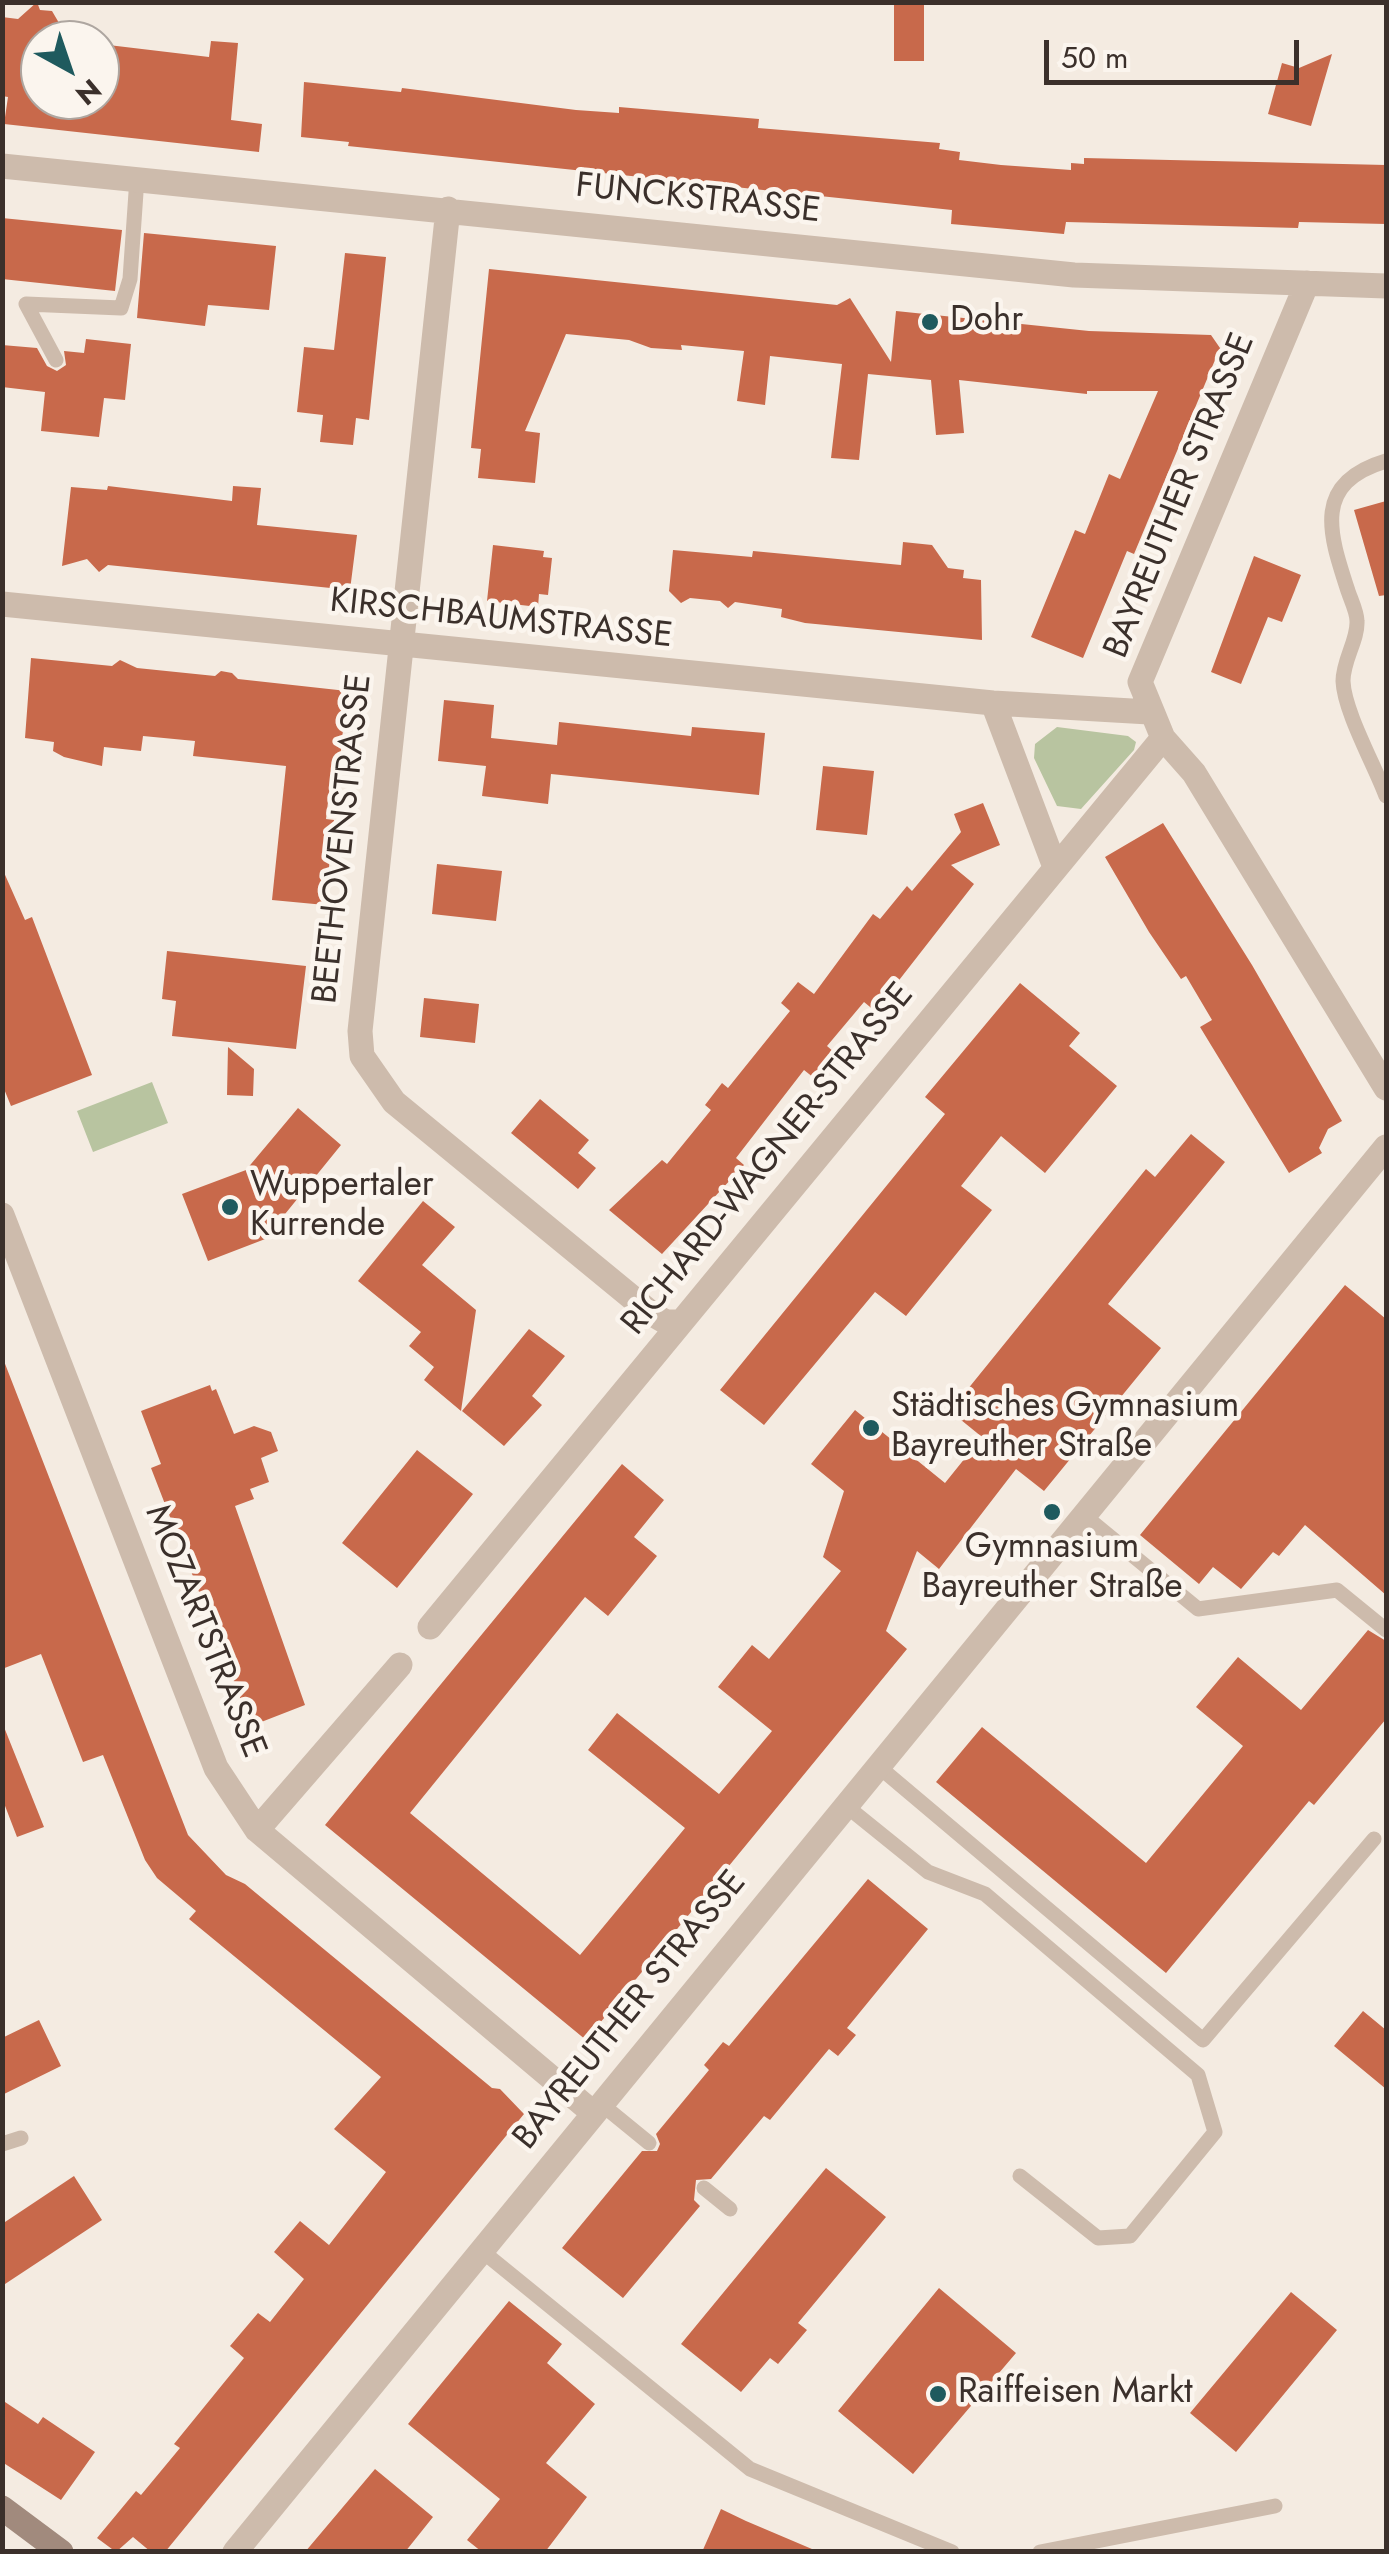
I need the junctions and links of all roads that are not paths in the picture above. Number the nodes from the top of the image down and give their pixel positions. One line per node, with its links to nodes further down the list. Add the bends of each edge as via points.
1 (2, 166): 2 (street, FUNCKSTRASSE)
2 (138, 178): 3 (street, FUNCKSTRASSE); 6 (lane, via 130,279 121,308 26,304)
3 (448, 209): 4 (street, FUNCKSTRASSE, via 1074,274); 9 (street, BEETHOVENSTRASSE)
4 (1306, 284): 5 (street, FUNCKSTRASSE); 11 (street, BAYREUTHER STRASSE, via 1140,682)
5 (1386, 286)
6 (56, 360)
7 (1386, 461): 13 (lane, via 1343,482 1330,537 1358,622 1343,686)
8 (2, 604): 9 (street, KIRSCHBAUMSTRASSE)
9 (400, 646): 10 (street, KIRSCHBAUMSTRASSE); 18 (street, BEETHOVENSTRASSE, via 362,1056 394,1102 652,1314)
10 (993, 703): 11 (street, KIRSCHBAUMSTRASSE); 14 (street)
11 (1149, 712): 12 (street, BAYREUTHER STRASSE)
12 (1164, 738): 14 (street, RICHARD-WAGNER-STRASSE); 15 (street, BAYREUTHER STRASSE, via 1194,773)
13 (1386, 796)
14 (1056, 867): 18 (street, RICHARD-WAGNER-STRASSE)
15 (1386, 1088)
16 (1386, 1147): 19 (street, BAYREUTHER STRASSE)
17 (2, 1215): 25 (street, MOZARTSTRASSE, via 216,1768)
18 (681, 1322): 20 (street, RICHARD-WAGNER-STRASSE)
19 (1086, 1517): 21 (lane, via 1198,1609 1337,1590); 23 (street, BAYREUTHER STRASSE)
20 (430, 1627)
21 (1386, 1630)
22 (400, 1666): 25 (street)
23 (878, 1766): 24 (street, BAYREUTHER STRASSE); 26 (lane, via 1203,2040)
24 (845, 1806): 27 (street, BAYREUTHER STRASSE); 31 (lane, via 928,1872 984,1894 1198,2075 1215,2132 1130,2236 1098,2238)
25 (257, 1830): 27 (street, MOZARTSTRASSE)
26 (1374, 1839)
27 (596, 2108): 29 (lane); 34 (street, BAYREUTHER STRASSE)
28 (21, 2138): 30 (lane)
29 (649, 2143)
30 (2, 2144)
31 (1020, 2176)
32 (704, 2188): 33 (lane)
33 (730, 2209)
34 (482, 2251): 38 (street, BAYREUTHER STRASSE); 39 (lane, via 750,2469)
35 (1274, 2506): 40 (lane)
36 (2, 2508): 37 (main road)
37 (61, 2552)
38 (234, 2552)
39 (952, 2552)
40 (1040, 2552)

